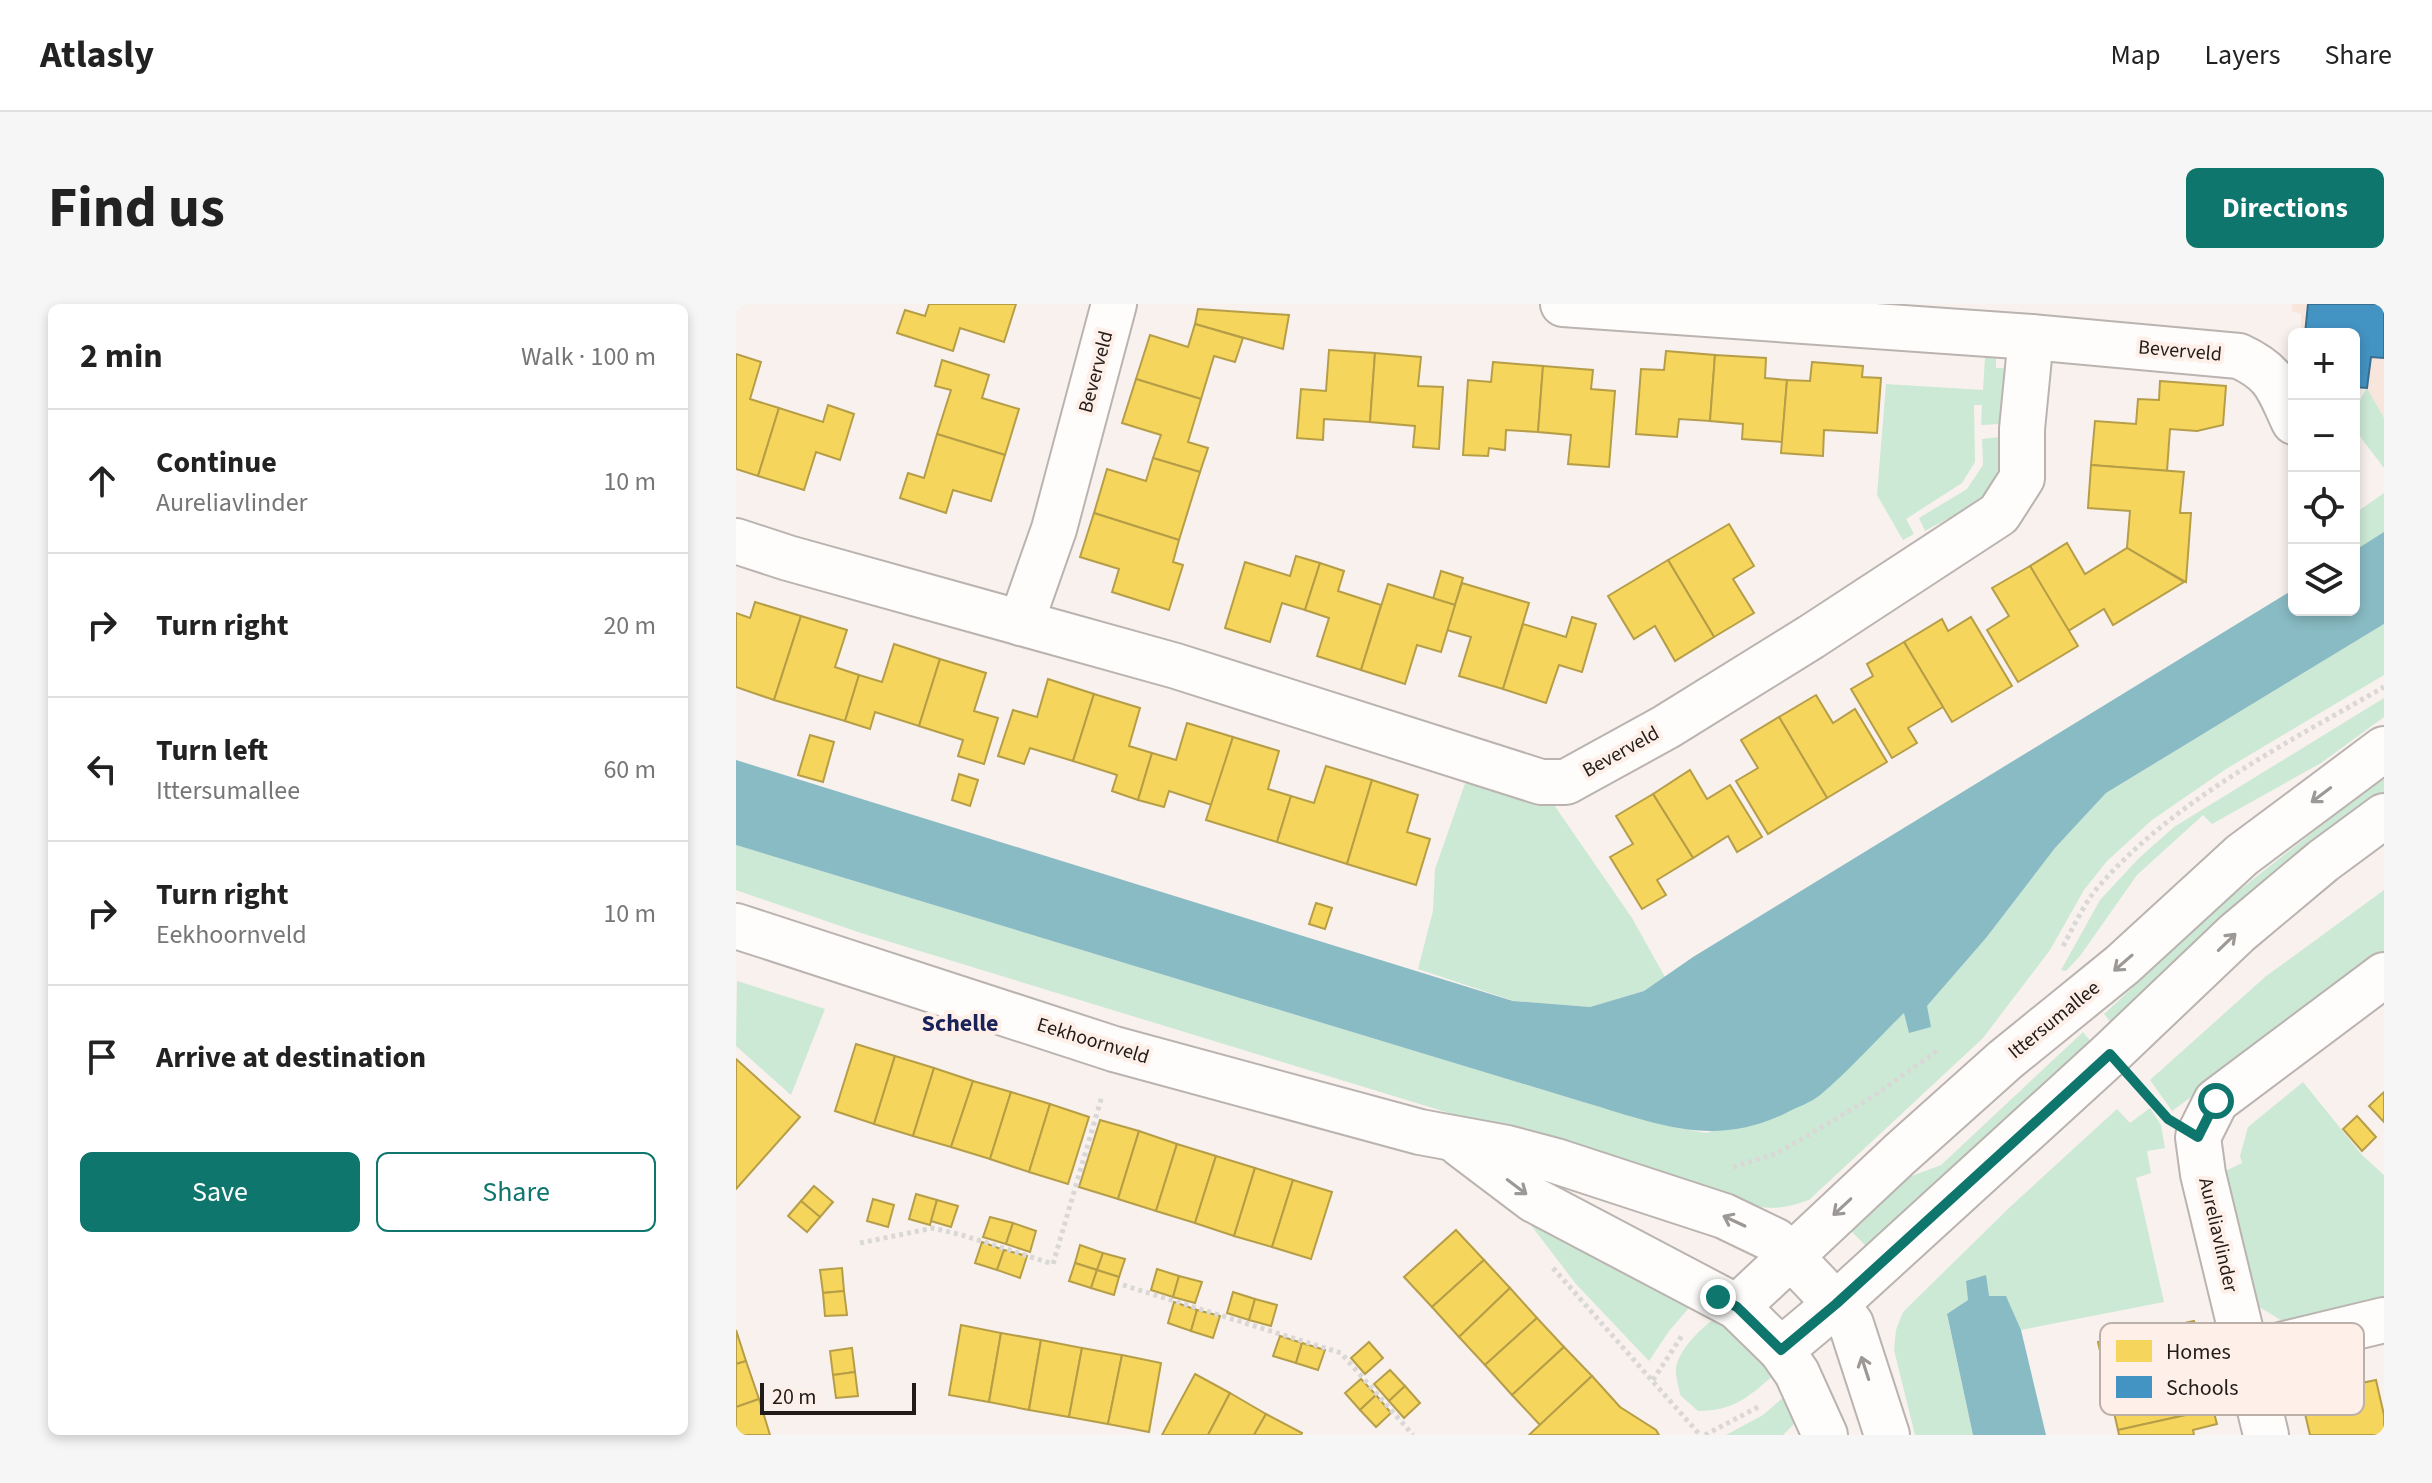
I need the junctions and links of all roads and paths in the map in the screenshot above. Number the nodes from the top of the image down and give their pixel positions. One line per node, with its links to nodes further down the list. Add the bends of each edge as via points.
1 (1114, 304): 6 (street, Beverveld, via 1054,529)
2 (1563, 304): 3 (street, Beverveld)
3 (2031, 337): 4 (street, Beverveld, via 2239,356 2274,379); 6 (street, Beverveld, via 2022,478 1999,514 1666,727 1566,782 1541,782 1176,666)
4 (2288, 409)
5 (736, 541): 6 (street, Beverveld)
6 (1021, 623)
7 (2384, 749): 18 (street, Ittersumallee, one-way to 18, via 2242,855 2122,965 1993,1070)
8 (2384, 816): 13 (street, one-way to 8, via 2237,933)
9 (736, 926): 12 (street, Eekhoornveld)
10 (2384, 975): 14 (street, via 2216,1101)
11 (1941, 1048): 16 (path, via 1874,1096 1778,1153)
12 (1114, 1049): 15 (street, Eekhoornveld); 17 (path, via 1053,1264 933,1228)
13 (2110, 1054): 14 (path, via 2168,1119); 21 (street)
14 (2198, 1137): 24 (street, Aureliavlinder)
15 (1455, 1141): 16 (street, Eekhoornveld, via 1519,1151); 22 (street, Eekhoornveld, one-way to 22, via 1534,1200)
16 (1655, 1192): 18 (street, Eekhoornveld, one-way to 16, via 1776,1241 1724,1216)
17 (860, 1243)
18 (1790, 1255): 21 (street, Eekhoornveld); 22 (street, Ittersumallee)
19 (1551, 1265): 29 (path)
20 (1123, 1285): 28 (path, via 1341,1353)
21 (1836, 1304): 26 (street); 31 (street, Eekhoornveld, one-way to 21, via 1851,1324)
22 (1737, 1307): 26 (street, Eekhoornveld)
23 (2384, 1320): 25 (street)
24 (2240, 1323)
25 (2364, 1325)
26 (1781, 1350): 30 (street, Eekhoornveld)
27 (2261, 1415): 32 (street, Aureliavlinder)
28 (1413, 1435)
29 (1700, 1435)
30 (1825, 1435)
31 (1887, 1435)
32 (2266, 1435)

